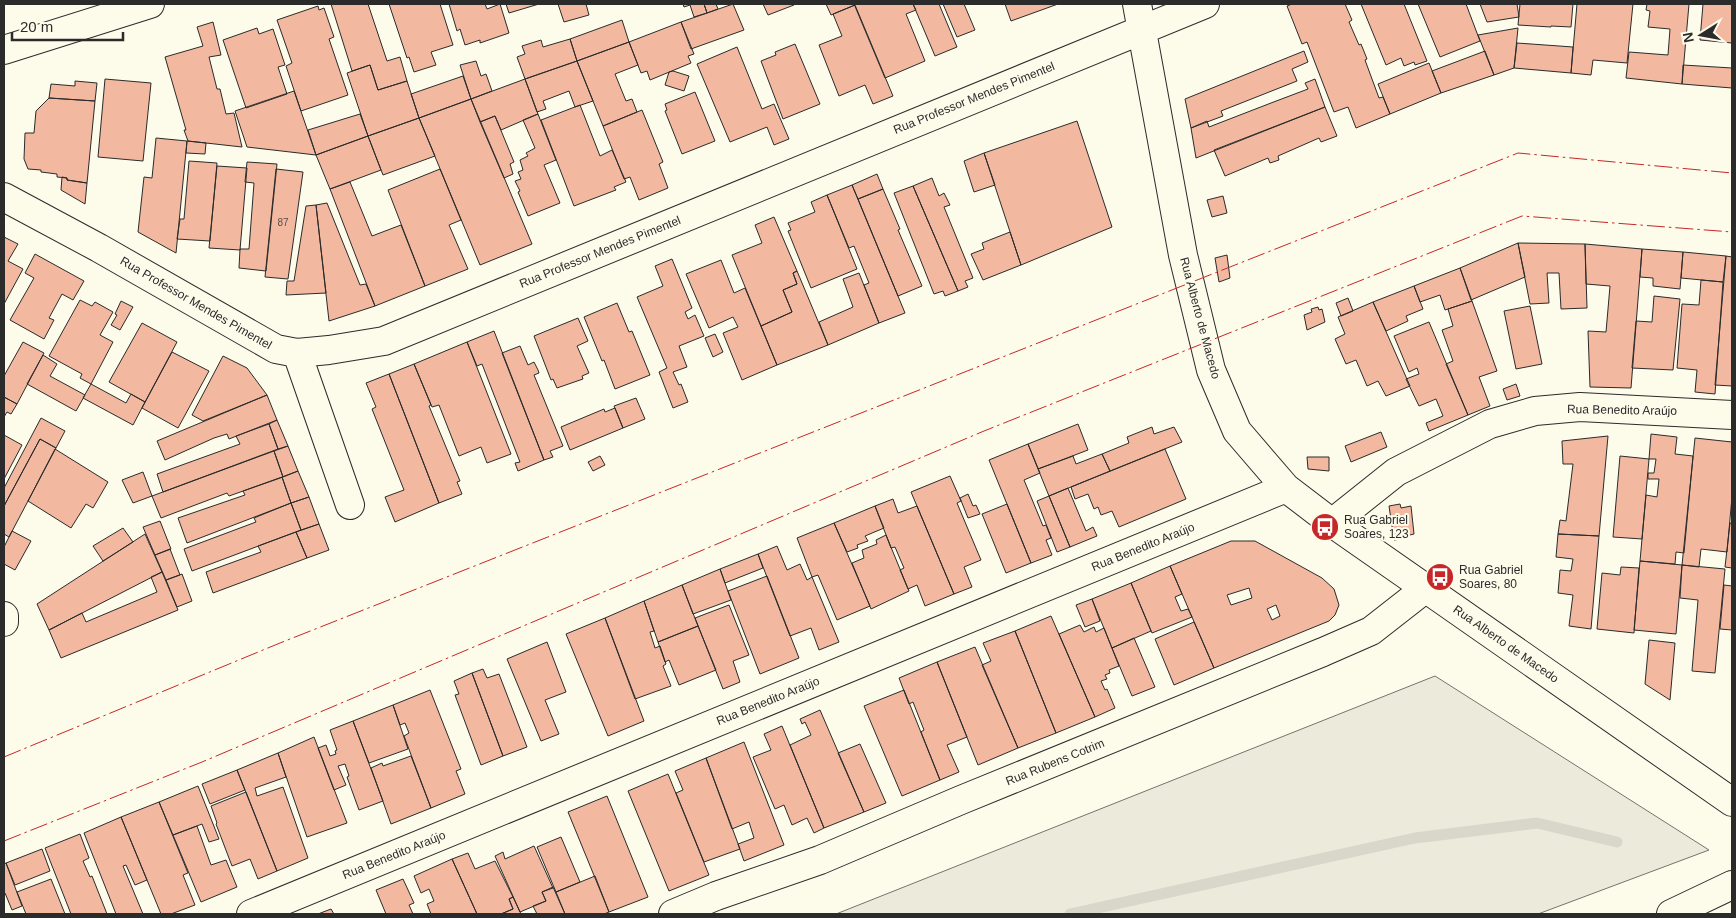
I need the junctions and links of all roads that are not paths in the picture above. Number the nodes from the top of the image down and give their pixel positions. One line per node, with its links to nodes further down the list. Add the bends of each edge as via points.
1 (150, 4): 4 (street)
2 (1137, 4): 5 (street, Rua Alberto de Macedo)
3 (1205, 4): 5 (street, Rua Professor Mendes Pimentel)
4 (89, 13): 6 (street)
5 (1141, 30): 8 (street, Rua Professor Mendes Pimentel, via 384,340); 10 (street, Rua Alberto de Macedo, via 1183,255 1211,370 1238,431)
6 (4, 50)
7 (4, 197): 8 (street, Rua Professor Mendes Pimentel, via 276,349)
8 (298, 353): 11 (street)
9 (1732, 415): 12 (street, Rua Benedito Araújo, via 1580,407 1534,411 1490,424 1396,472)
10 (1286, 488): 12 (street, Rua Alberto de Macedo); 18 (street, Rua Benedito Araújo)
11 (350, 505)
12 (1332, 523): 13 (street, Rua Alberto de Macedo)
13 (1426, 588): 16 (street, Rua Alberto de Macedo); 19 (street, Rua Rubens Cotrim, via 1371,631 1323,652 820,860)
14 (4, 616): 15 (street)
15 (4, 622)
16 (1732, 802)
17 (1732, 885): 20 (street)
18 (251, 914)
19 (673, 914)
20 (1671, 914)

